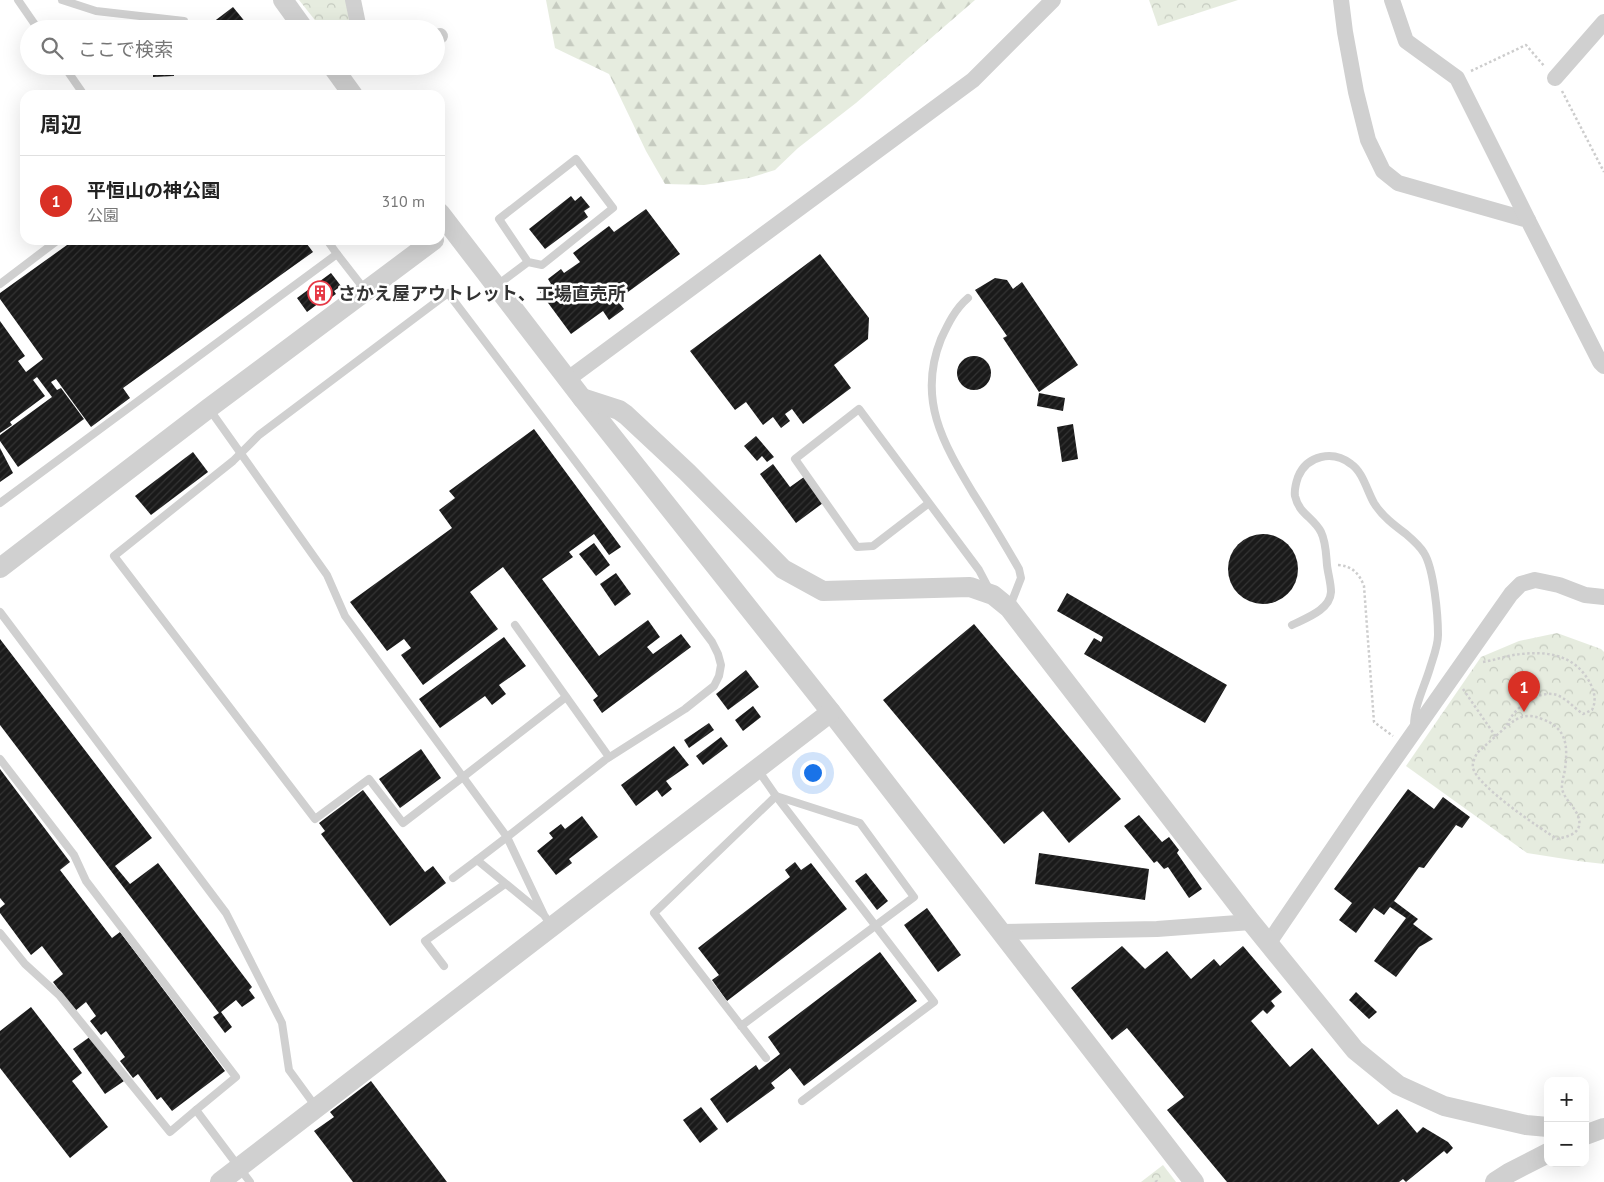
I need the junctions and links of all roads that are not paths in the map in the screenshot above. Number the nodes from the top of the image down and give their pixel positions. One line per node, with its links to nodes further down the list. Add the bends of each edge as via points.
1 (18, 0): 8 (lane)
2 (62, 0): 9 (lane, via 96,11)
3 (283, 0): 10 (street)
4 (353, 0): 11 (street)
5 (1053, 0): 30 (street, via 973,80)
6 (1341, 0): 18 (street, via 1356,92 1368,140 1383,171 1398,183)
7 (1392, 0): 18 (street, via 1406,41 1457,78)
8 (32, 20)
9 (175, 20)
10 (297, 20)
11 (357, 20)
12 (1604, 22): 15 (street)
13 (70, 75): 16 (lane)
14 (339, 75): 17 (street)
15 (1555, 78)
16 (81, 90)
17 (349, 90)
18 (1528, 220): 29 (street)
19 (445, 226): 26 (street)
20 (51, 245): 25 (lane)
21 (331, 245): 23 (lane)
22 (427, 245): 27 (street)
23 (337, 254): 27 (lane); 34 (lane)
24 (528, 262): 24 (lane, via 542,265 613,208 576,159 499,219); 26 (lane)
25 (0, 284)
26 (496, 286): 30 (street)
27 (366, 291): 32 (street)
28 (968, 298): 39 (lane, via 948,324 935,354 931,391 937,423 949,453 1018,569 1021,578)
29 (1604, 366)
30 (568, 379): 31 (street)
31 (582, 398): 37 (street, via 626,415 783,569 823,591 970,587); 44 (street)
32 (209, 408): 33 (lane); 36 (street)
33 (241, 453): 46 (lane, via 259,435 448,293 718,654 720,671 714,686 685,709); 49 (lane, via 327,575 345,616); 49 (lane, via 114,556 315,819 369,779 403,823)
34 (0, 503)
35 (929, 503): 35 (lane, via 859,409 794,459 857,547 873,546); 37 (lane, via 979,570)
36 (0, 568)
37 (993, 595): 39 (street)
38 (1604, 597): 45 (street, via 1585,596 1559,584 1535,580 1521,584)
39 (1009, 608): 56 (street)
40 (0, 612): 65 (lane, via 226,913 282,1023 288,1070)
41 (515, 625): 43 (lane)
42 (1292, 625): 45 (lane, via 1318,612 1331,593 1321,532 1298,506 1294,493 1301,471 1310,462 1328,455 1339,457 1352,464 1359,473 1382,515 1414,540 1425,554 1431,570 1438,637 1414,713)
43 (566, 697): 46 (lane); 49 (lane)
44 (831, 712): 48 (street); 58 (street)
45 (1414, 731): 60 (street)
46 (609, 757): 51 (lane)
47 (0, 759): 66 (lane, via 74,855 86,881 236,1077)
48 (757, 769): 50 (lane); 55 (street)
49 (463, 777): 51 (lane)
50 (776, 796): 57 (lane); 57 (lane, via 860,823 914,897); 62 (lane, via 654,913)
51 (507, 837): 52 (lane); 55 (lane)
52 (477, 860): 53 (lane); 54 (lane)
53 (452, 878)
54 (504, 884): 55 (lane); 61 (lane, via 425,941)
55 (548, 921): 65 (street)
56 (1251, 922): 58 (street); 60 (street)
57 (875, 925): 62 (lane); 64 (lane, via 934,1002)
58 (1001, 932): 71 (street)
59 (0, 933): 66 (lane, via 25,964 59,995 170,1132)
60 (1268, 944): 67 (street, via 1355,1050 1398,1085 1444,1106 1526,1125)
61 (444, 966)
62 (741, 1026): 63 (lane)
63 (766, 1058)
64 (802, 1102)
65 (316, 1108): 69 (street)
66 (196, 1110): 69 (lane)
67 (1544, 1126)
68 (1544, 1155): 72 (street)
69 (245, 1175): 70 (street)
70 (220, 1182)
71 (1194, 1182)
72 (1495, 1182)

